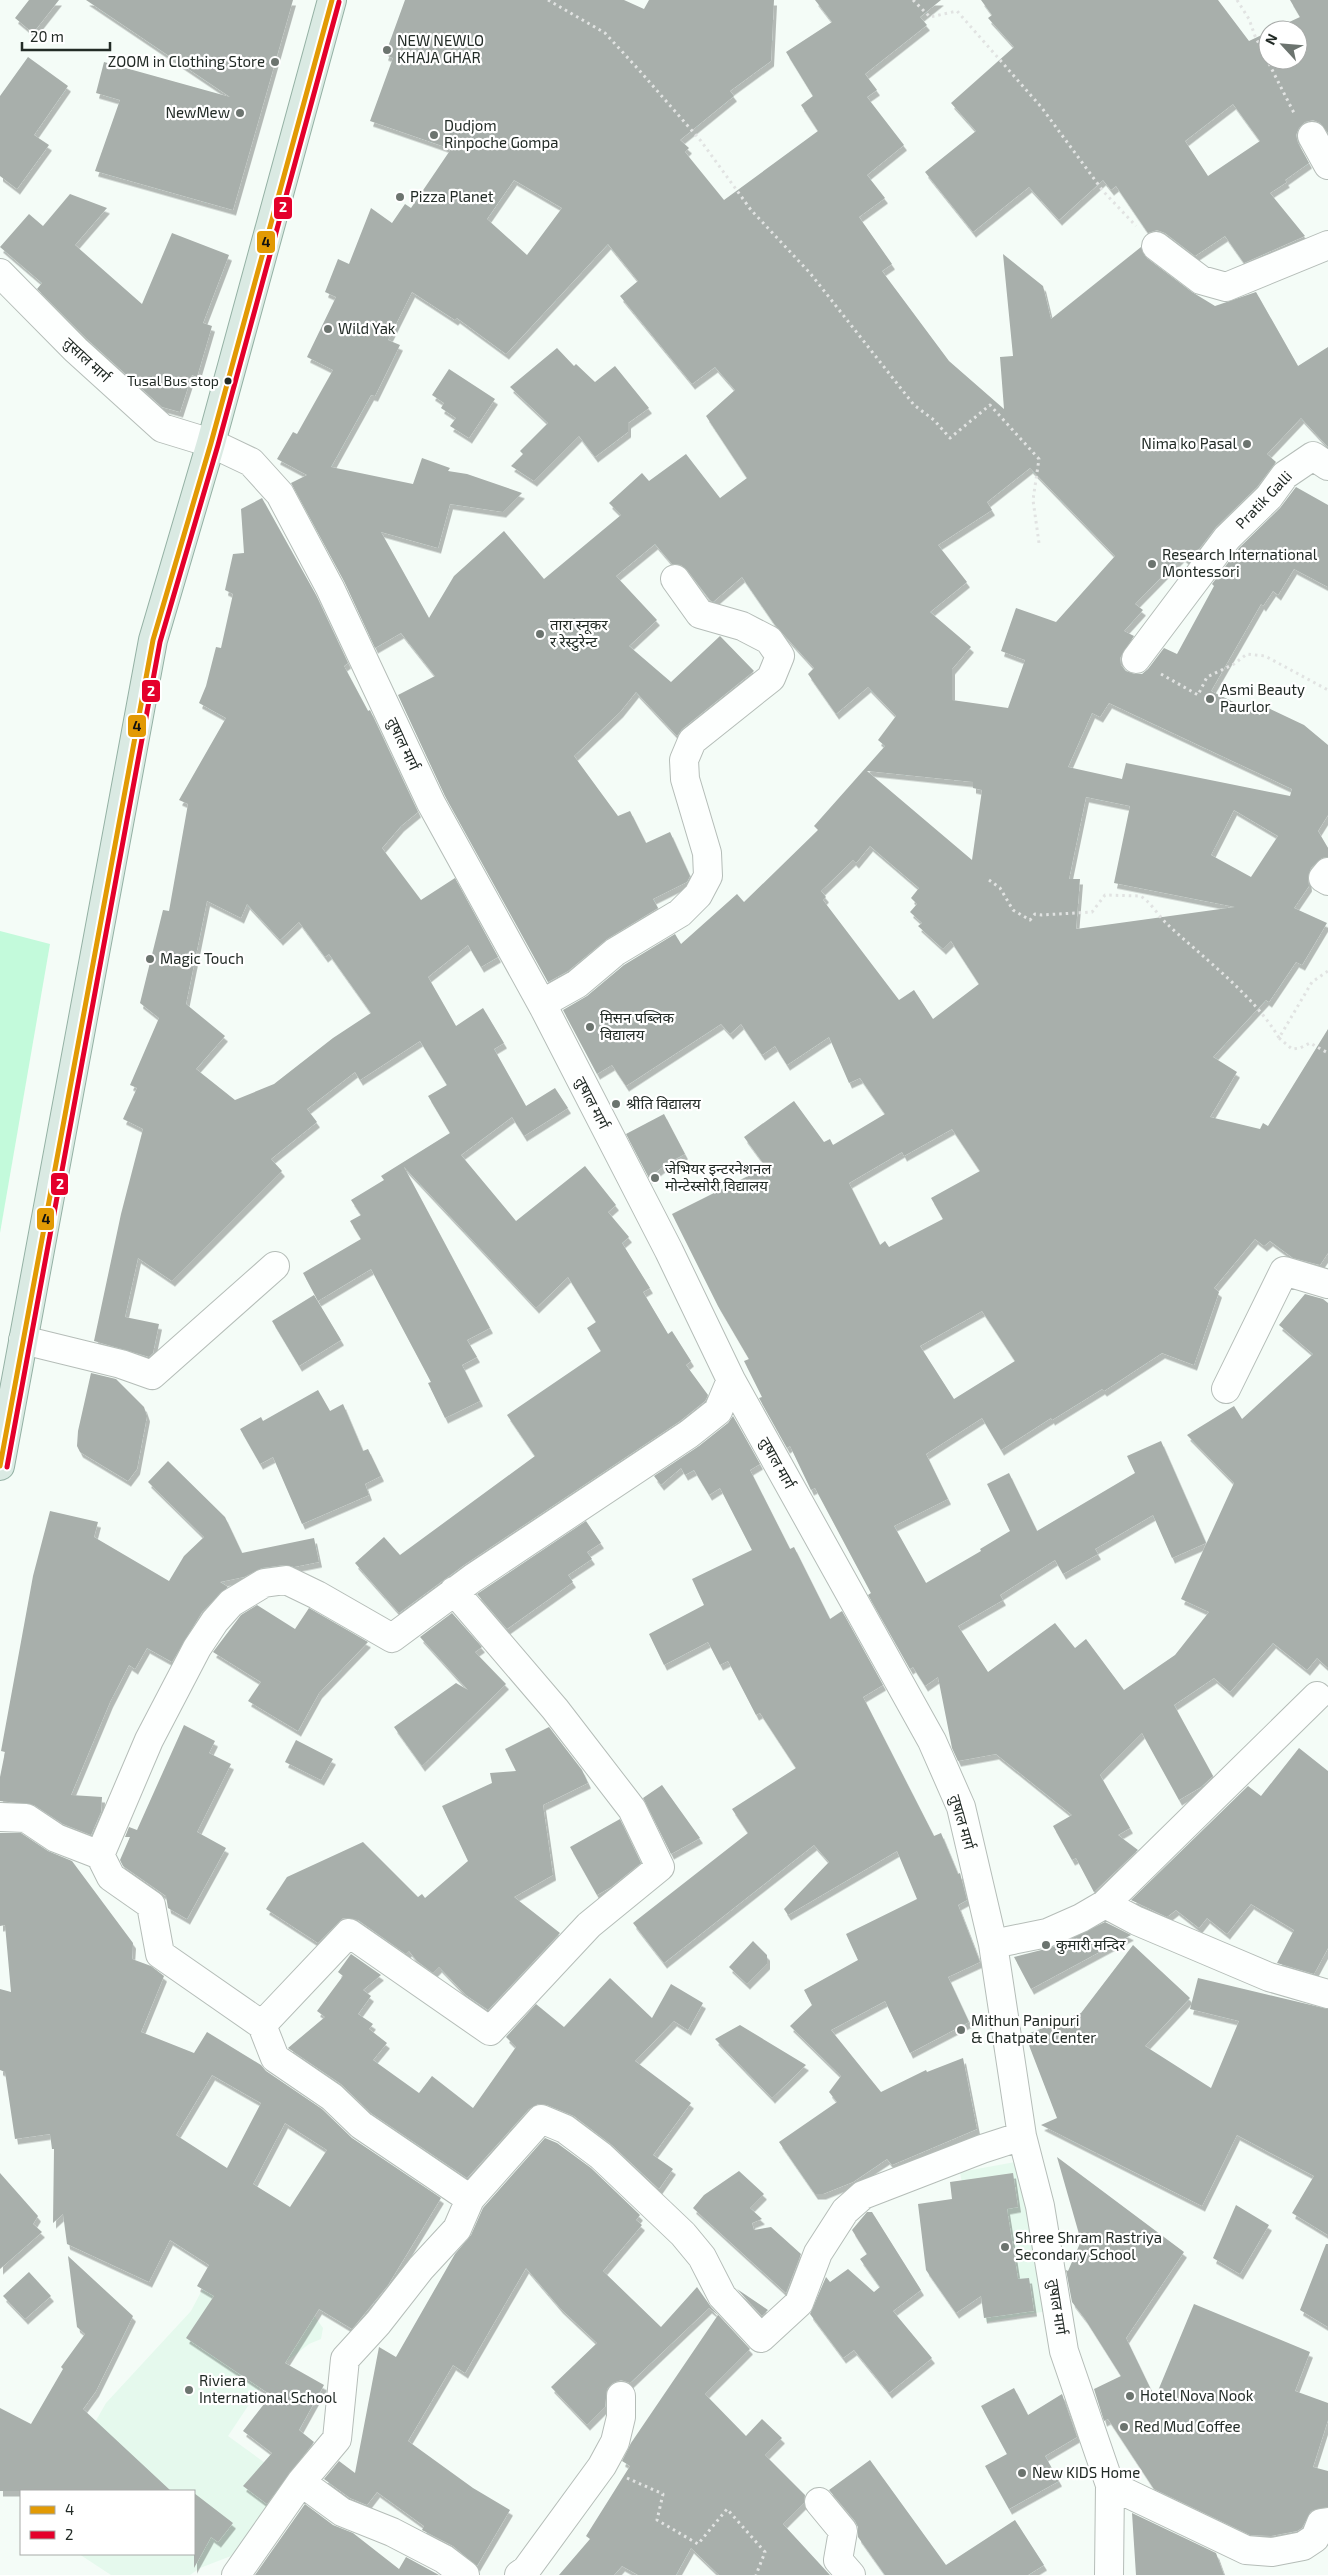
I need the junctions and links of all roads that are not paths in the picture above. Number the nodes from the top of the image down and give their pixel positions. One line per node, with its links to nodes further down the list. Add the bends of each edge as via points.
1 (332, 0): 7 (main road)
2 (1312, 136): 3 (street)
3 (1328, 164)
4 (1328, 245): 5 (street, via 1226,287 1201,280)
5 (1156, 246)
6 (0, 273): 7 (street, तुसाल मार्ग, via 76,350 162,428)
7 (211, 442): 13 (street, तुषाल मार्ग, via 251,462 280,494 330,588 431,804); 16 (main road, via 154,640)
8 (1328, 466): 10 (street, Pratik Galli, via 1314,456 1285,475 1269,498 1227,538)
9 (675, 579): 13 (street, via 700,614 742,626 769,640 780,656 770,678 692,740 684,760 685,779 707,853 708,876 698,895 680,913 615,952 577,984 552,998)
10 (1136, 659)
11 (1328, 872): 12 (street, via 1323,878)
12 (1328, 881)
13 (544, 1008): 17 (street, तुषाल मार्ग)
14 (275, 1266): 16 (street, via 152,1374)
15 (1328, 1284): 18 (street, via 1284,1271)
16 (23, 1340): 19 (main road)
17 (731, 1380): 20 (street, via 718,1411 688,1434); 25 (street, तुषाल मार्ग, via 932,1741 961,1807)
18 (1226, 1389)
19 (0, 1466)
20 (454, 1591): 23 (street, via 392,1638 286,1580 264,1583 231,1603 197,1648 149,1740); 27 (street, via 555,1709 632,1809 660,1867 589,1925 490,2032 349,1933)
21 (1317, 1696): 24 (street)
22 (0, 1816): 23 (street, via 26,1818 56,1838)
23 (100, 1856): 27 (street, via 111,1877 150,1905 160,1954)
24 (1105, 1904): 25 (street, via 1047,1933); 26 (street, via 1137,1921 1269,1977)
25 (993, 1944): 28 (street, तुषाल मार्ग)
26 (1328, 1994)
27 (262, 2025): 29 (street, via 275,2058 332,2097 361,2125)
28 (1022, 2136): 29 (street, via 864,2195 845,2211 818,2253 799,2303 761,2338 722,2296 702,2257 683,2234 601,2156 565,2129 541,2119); 32 (street, तुषाल मार्ग, via 1040,2206 1064,2351)
29 (470, 2199): 31 (street, via 457,2229 345,2359 337,2439)
30 (621, 2396): 35 (street, via 621,2417 615,2442 602,2466)
31 (301, 2482): 36 (street); 37 (street, via 342,2512 392,2532 444,2559)
32 (1110, 2485): 34 (street, via 1246,2550 1272,2552 1303,2546 1315,2538 1321,2523); 39 (street, तुषाल मार्ग)
33 (819, 2502): 38 (street, via 843,2531 838,2560)
34 (1328, 2522)
35 (526, 2573)
36 (236, 2575)
37 (465, 2575)
38 (852, 2575)
39 (1109, 2575)

